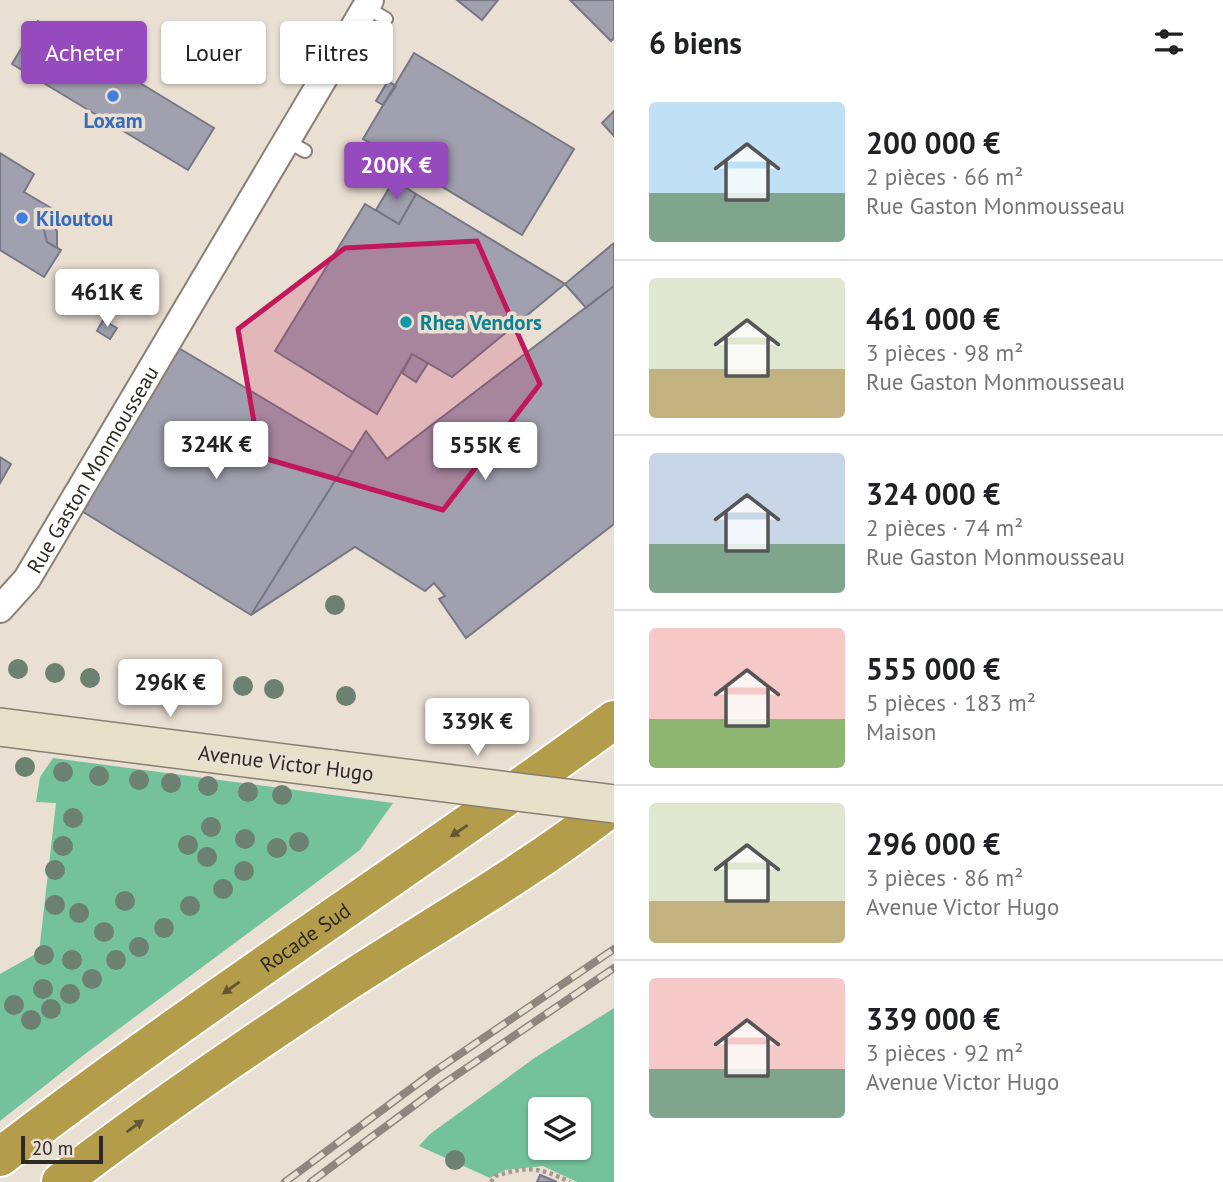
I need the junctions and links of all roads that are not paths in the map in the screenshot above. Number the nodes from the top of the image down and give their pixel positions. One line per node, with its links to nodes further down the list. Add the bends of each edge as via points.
1 (374, 9): 2 (street, Rue Gaston Monmousseau, via 296,146 27,579)
2 (0, 609)
3 (614, 720): 8 (highway, Rocade Sud, one-way to 8, via 231,988)
4 (0, 727): 5 (street, Avenue Victor Hugo, bridge)
5 (614, 804): 7 (highway, via 532,865)
6 (614, 834): 7 (highway, via 508,905)
7 (331, 992): 9 (highway, one-way to 7, via 135,1125)
8 (0, 1157)
9 (61, 1182)

